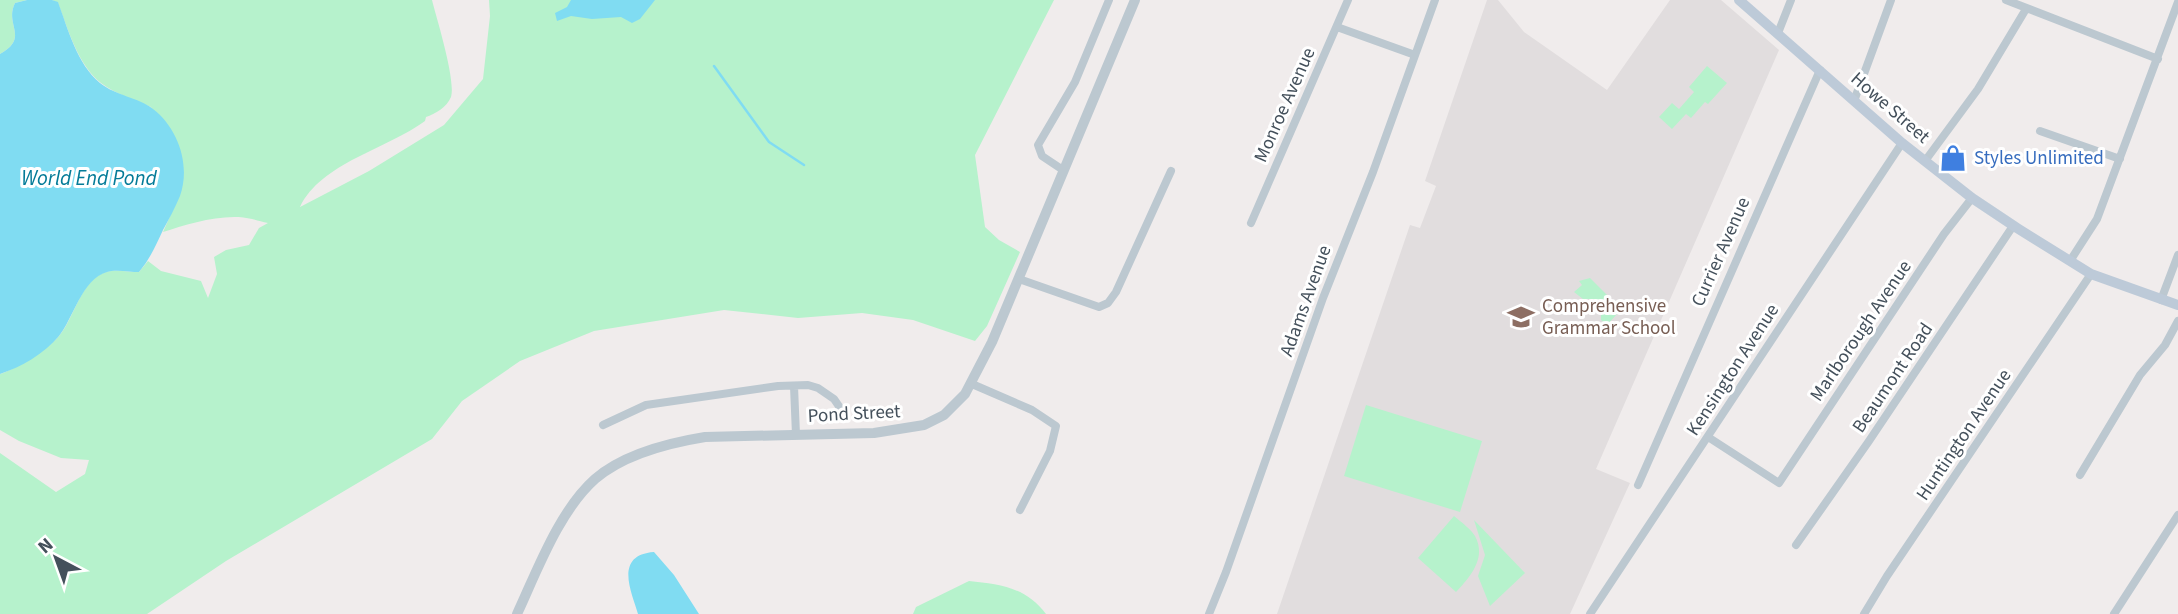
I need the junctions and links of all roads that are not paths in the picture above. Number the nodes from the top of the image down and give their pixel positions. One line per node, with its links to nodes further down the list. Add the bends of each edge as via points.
1 (1109, 0): 21 (street, via 1075,82 1038,145 1042,156)
2 (1135, 0): 21 (street, Pond Street)
3 (1348, 0): 11 (street, Monroe Avenue)
4 (1435, 0): 13 (street, Adams Avenue)
5 (1739, 0): 12 (main road, Howe Street)
6 (1791, 0): 12 (street)
7 (1891, 0): 16 (street)
8 (2006, 0): 10 (street)
9 (2178, 2): 14 (street)
10 (2026, 9): 14 (street); 20 (street, via 1978,89)
11 (1337, 27): 13 (street); 24 (street, Monroe Avenue)
12 (1778, 33): 15 (main road, Howe Street)
13 (1415, 55): 45 (street, Adams Avenue)
14 (2158, 59): 19 (street)
15 (1820, 70): 16 (main road, Howe Street); 40 (street, Currier Avenue)
16 (1854, 101): 18 (main road, Howe Street)
17 (2040, 131): 19 (street)
18 (1902, 143): 20 (main road, Howe Street); 38 (street, Kensington Avenue)
19 (2120, 159): 27 (street, via 2097,219)
20 (1925, 161): 23 (main road, Howe Street)
21 (1063, 170): 29 (street, Pond Street)
22 (1171, 171): 29 (street, via 1108,303 1099,307 1086,304)
23 (1972, 198): 25 (main road, Howe Street); 38 (street, Marlborough Avenue, via 1779,483)
24 (1251, 223)
25 (2013, 226): 27 (main road, Howe Street); 43 (street, Beaumont Road)
26 (2178, 256): 30 (street)
27 (2070, 261): 28 (main road, Howe Street)
28 (2091, 274): 30 (main road, Howe Street); 47 (street, Huntington Avenue)
29 (1019, 279): 33 (street, Pond Street)
30 (2161, 299): 31 (main road, Howe Street)
31 (2178, 304)
32 (2178, 321): 39 (street)
33 (972, 384): 37 (street, Pond Street, via 952,408 924,425 874,433); 41 (street, via 1032,410 1056,426 1050,451)
34 (794, 386): 35 (street, via 824,391); 36 (street, via 646,405); 37 (street)
35 (845, 415)
36 (603, 425)
37 (796, 435): 44 (street, Pond Street, via 685,441 609,469 580,494 569,511)
38 (1708, 437): 46 (street, Kensington Avenue)
39 (2080, 475)
40 (1638, 485)
41 (1020, 510)
42 (2178, 515): 48 (street)
43 (1796, 545)
44 (517, 614)
45 (1209, 614)
46 (1590, 614)
47 (1864, 614)
48 (2114, 614)

